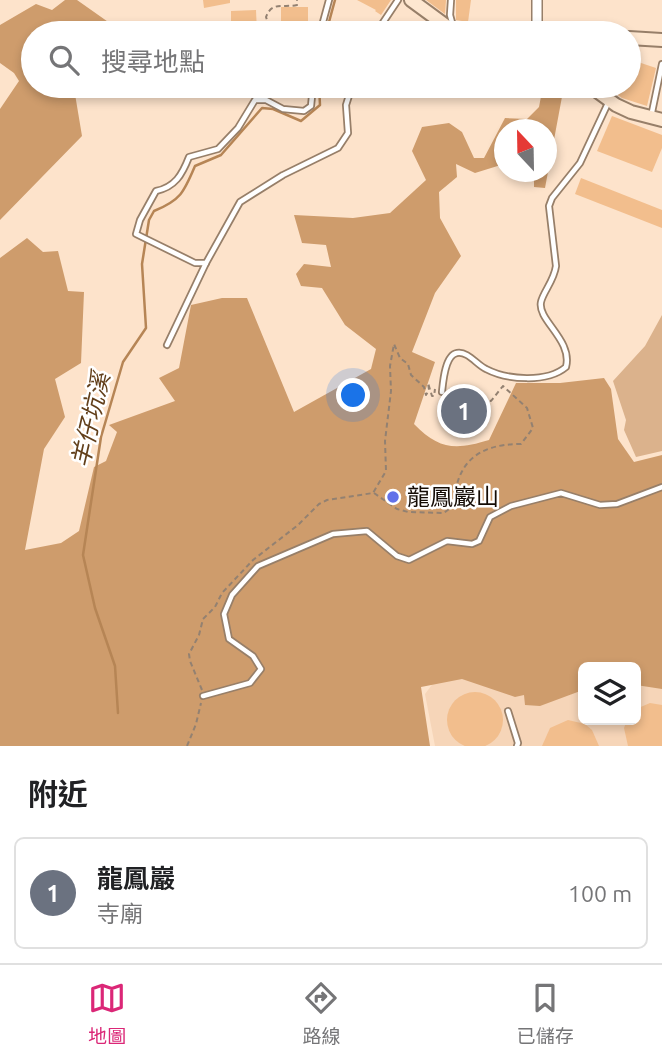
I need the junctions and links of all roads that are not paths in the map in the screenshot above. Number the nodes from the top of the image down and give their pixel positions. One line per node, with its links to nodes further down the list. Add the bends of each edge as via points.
1 (329, 0): 6 (lane)
2 (398, 0): 7 (lane)
3 (411, 0): 8 (main road)
4 (451, 0): 9 (lane)
5 (537, 0): 10 (street)
6 (323, 21)
7 (384, 21)
8 (440, 21)
9 (452, 21)
10 (537, 21)
11 (641, 39): 12 (main road)
12 (662, 40)
13 (662, 64): 18 (lane)
14 (312, 98): 19 (lane, via 304,111 255,100 218,149 189,157 170,188 156,191 136,234 195,263)
15 (348, 98): 19 (lane, via 348,133 338,148 240,202)
16 (606, 98): 17 (main road)
17 (610, 101): 18 (main road); 21 (lane, via 580,163 549,206 556,266 541,302 567,351 566,367 545,376 521,378 486,370 457,353 448,362)
18 (656, 119)
19 (206, 262): 20 (lane)
20 (167, 345)
21 (442, 391)
22 (662, 487): 23 (lane, via 618,504 600,505 561,493 511,506 490,517 479,541 447,541 409,560 397,556 368,531 333,534 258,566 232,595 224,614 229,639 253,656 261,669 250,683)
23 (203, 696)
24 (508, 711): 25 (lane)
25 (517, 746)

